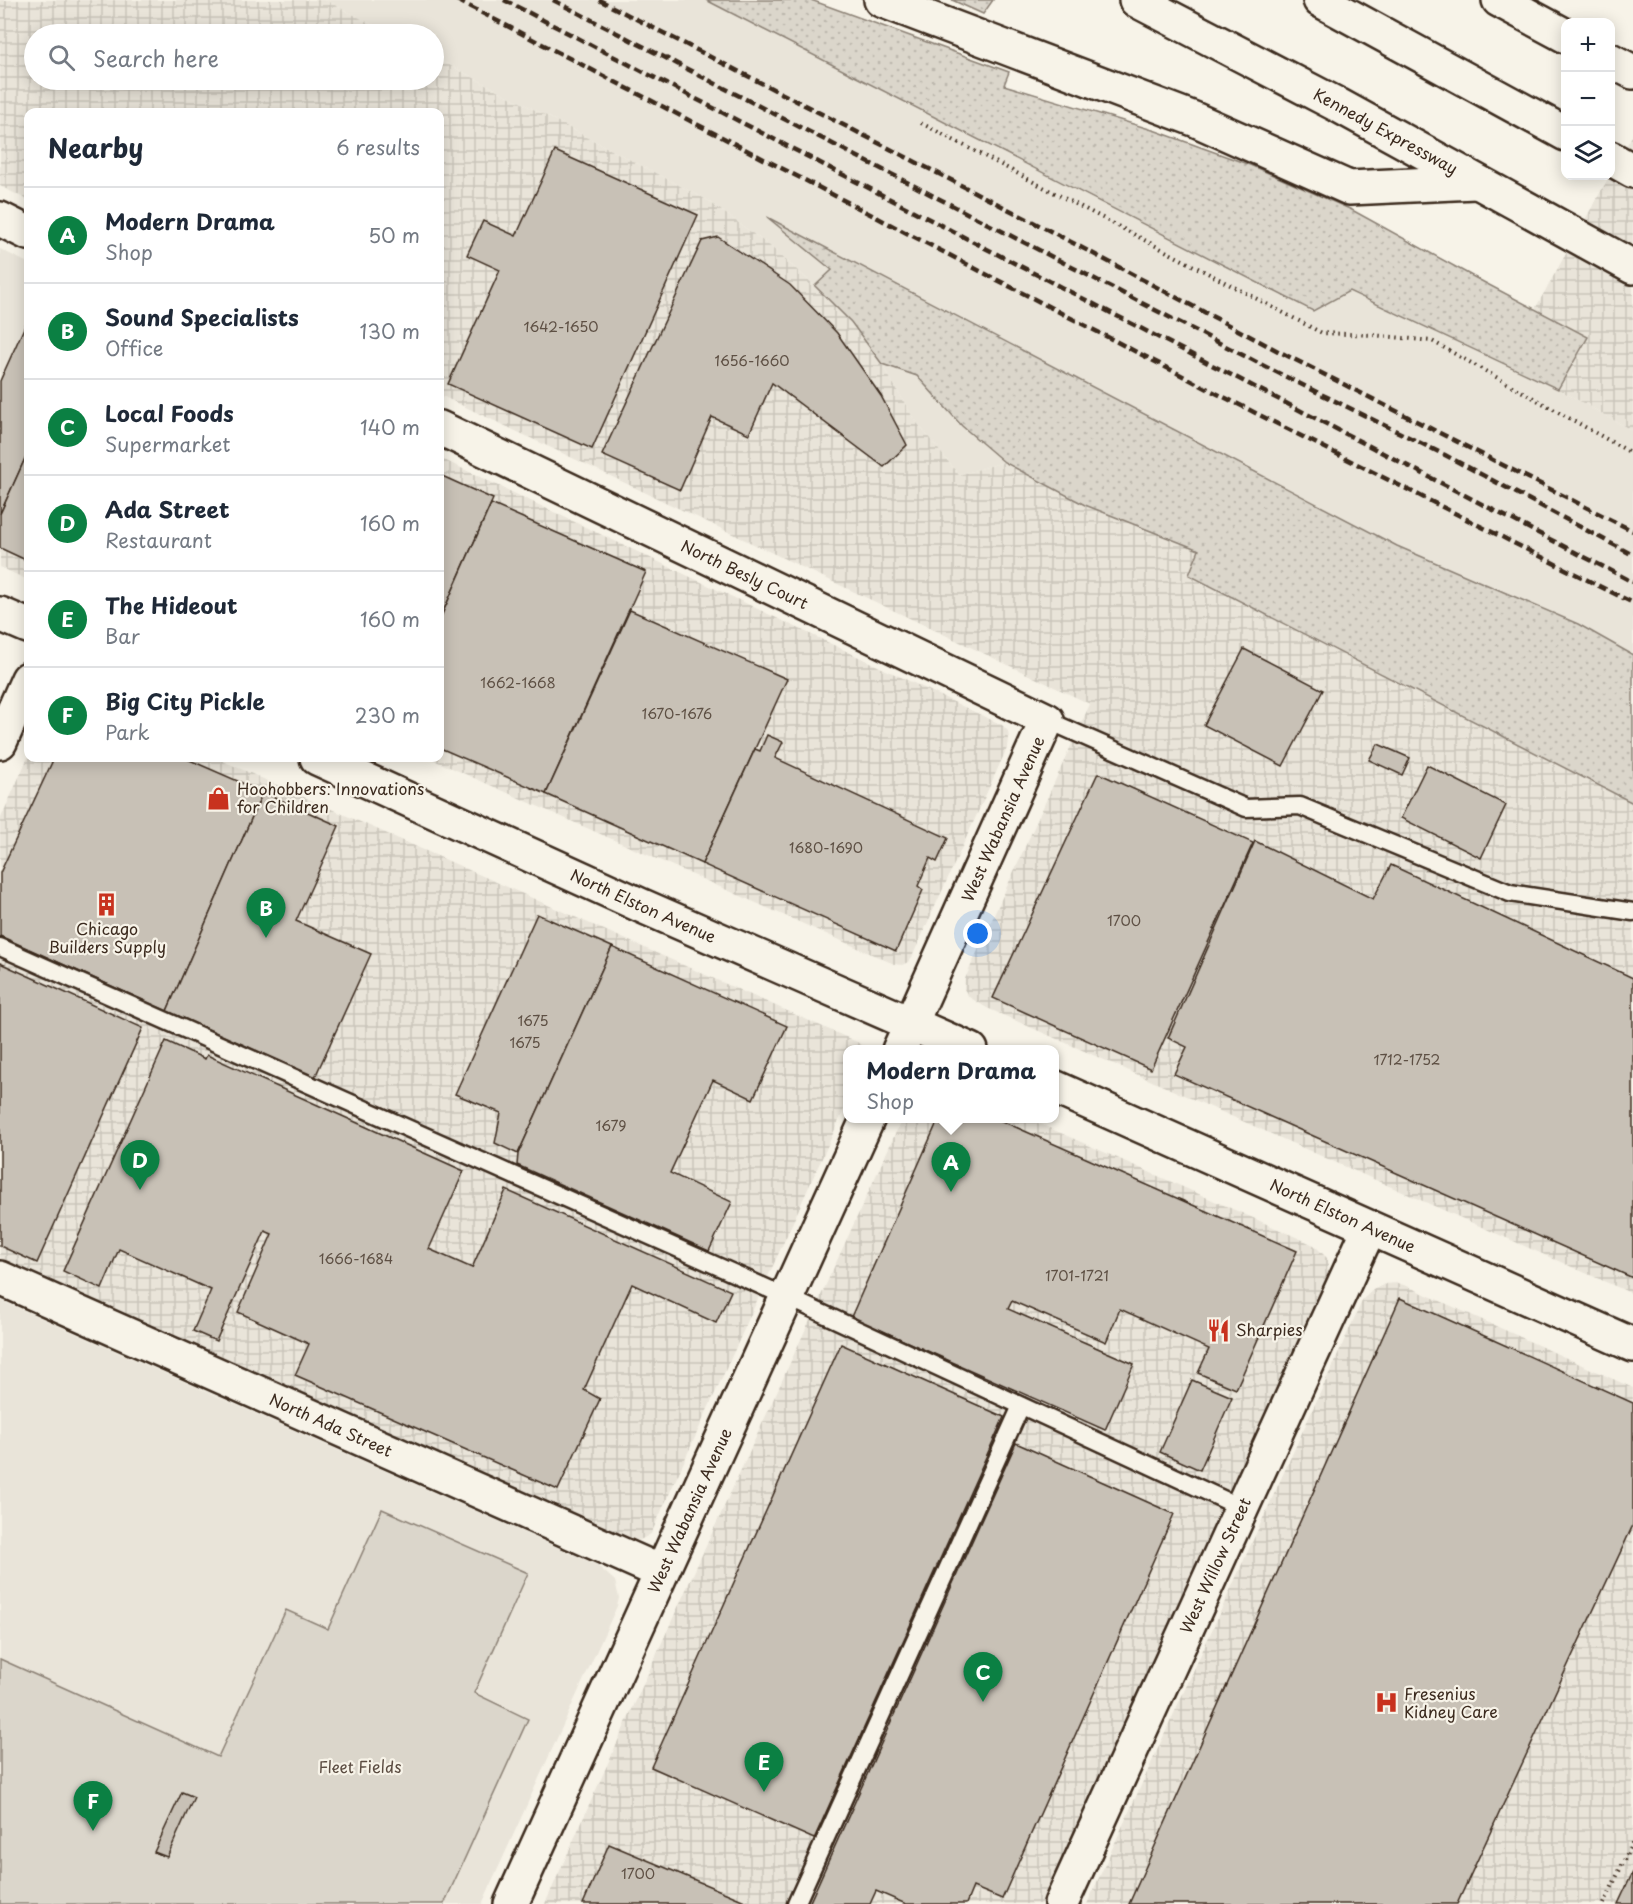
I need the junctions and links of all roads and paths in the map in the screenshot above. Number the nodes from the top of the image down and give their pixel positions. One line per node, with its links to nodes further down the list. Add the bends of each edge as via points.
1 (881, 0): 12 (main road, via 1194,119 1348,188)
2 (1136, 0): 12 (main road, Kennedy Expressway, via 1338,105)
3 (1320, 0): 9 (main road)
4 (1499, 0): 5 (main road)
5 (1561, 33)
6 (1615, 62): 7 (main road)
7 (1633, 72)
8 (921, 123): 17 (path, via 1322,333 1432,341)
9 (1560, 131)
10 (1615, 160): 11 (main road)
11 (1633, 171)
12 (1475, 182): 15 (main road, Kennedy Expressway)
13 (0, 219): 14 (main road)
14 (24, 231)
15 (1633, 267)
16 (444, 430): 21 (main road, North Besly Court)
17 (1633, 454)
18 (0, 614): 19 (main road)
19 (24, 624)
20 (24, 688): 22 (main road)
21 (1047, 720): 24 (lane, via 1246,808 1300,806 1510,893); 26 (main road, West Wabansia Avenue)
22 (0, 742)
23 (326, 762): 26 (main road, North Elston Avenue, via 640,905)
24 (1633, 912)
25 (0, 947): 32 (lane)
26 (905, 1036): 27 (main road, North Elston Avenue)
27 (947, 1045)
28 (1059, 1089): 30 (main road, North Elston Avenue)
29 (866, 1123): 32 (main road, West Wabansia Avenue)
30 (1369, 1228): 33 (main road, North Elston Avenue); 35 (main road, West Willow Street)
31 (0, 1278): 36 (main road, North Ada Street)
32 (787, 1297): 34 (lane); 36 (main road, West Wabansia Avenue)
33 (1633, 1345)
34 (1022, 1406): 35 (lane); 39 (lane)
35 (1242, 1508): 40 (main road, West Willow Street)
36 (661, 1572): 38 (main road, West Wabansia Avenue)
37 (1633, 1841): 41 (path)
38 (511, 1904)
39 (796, 1904)
40 (1061, 1904)
41 (1604, 1904)

